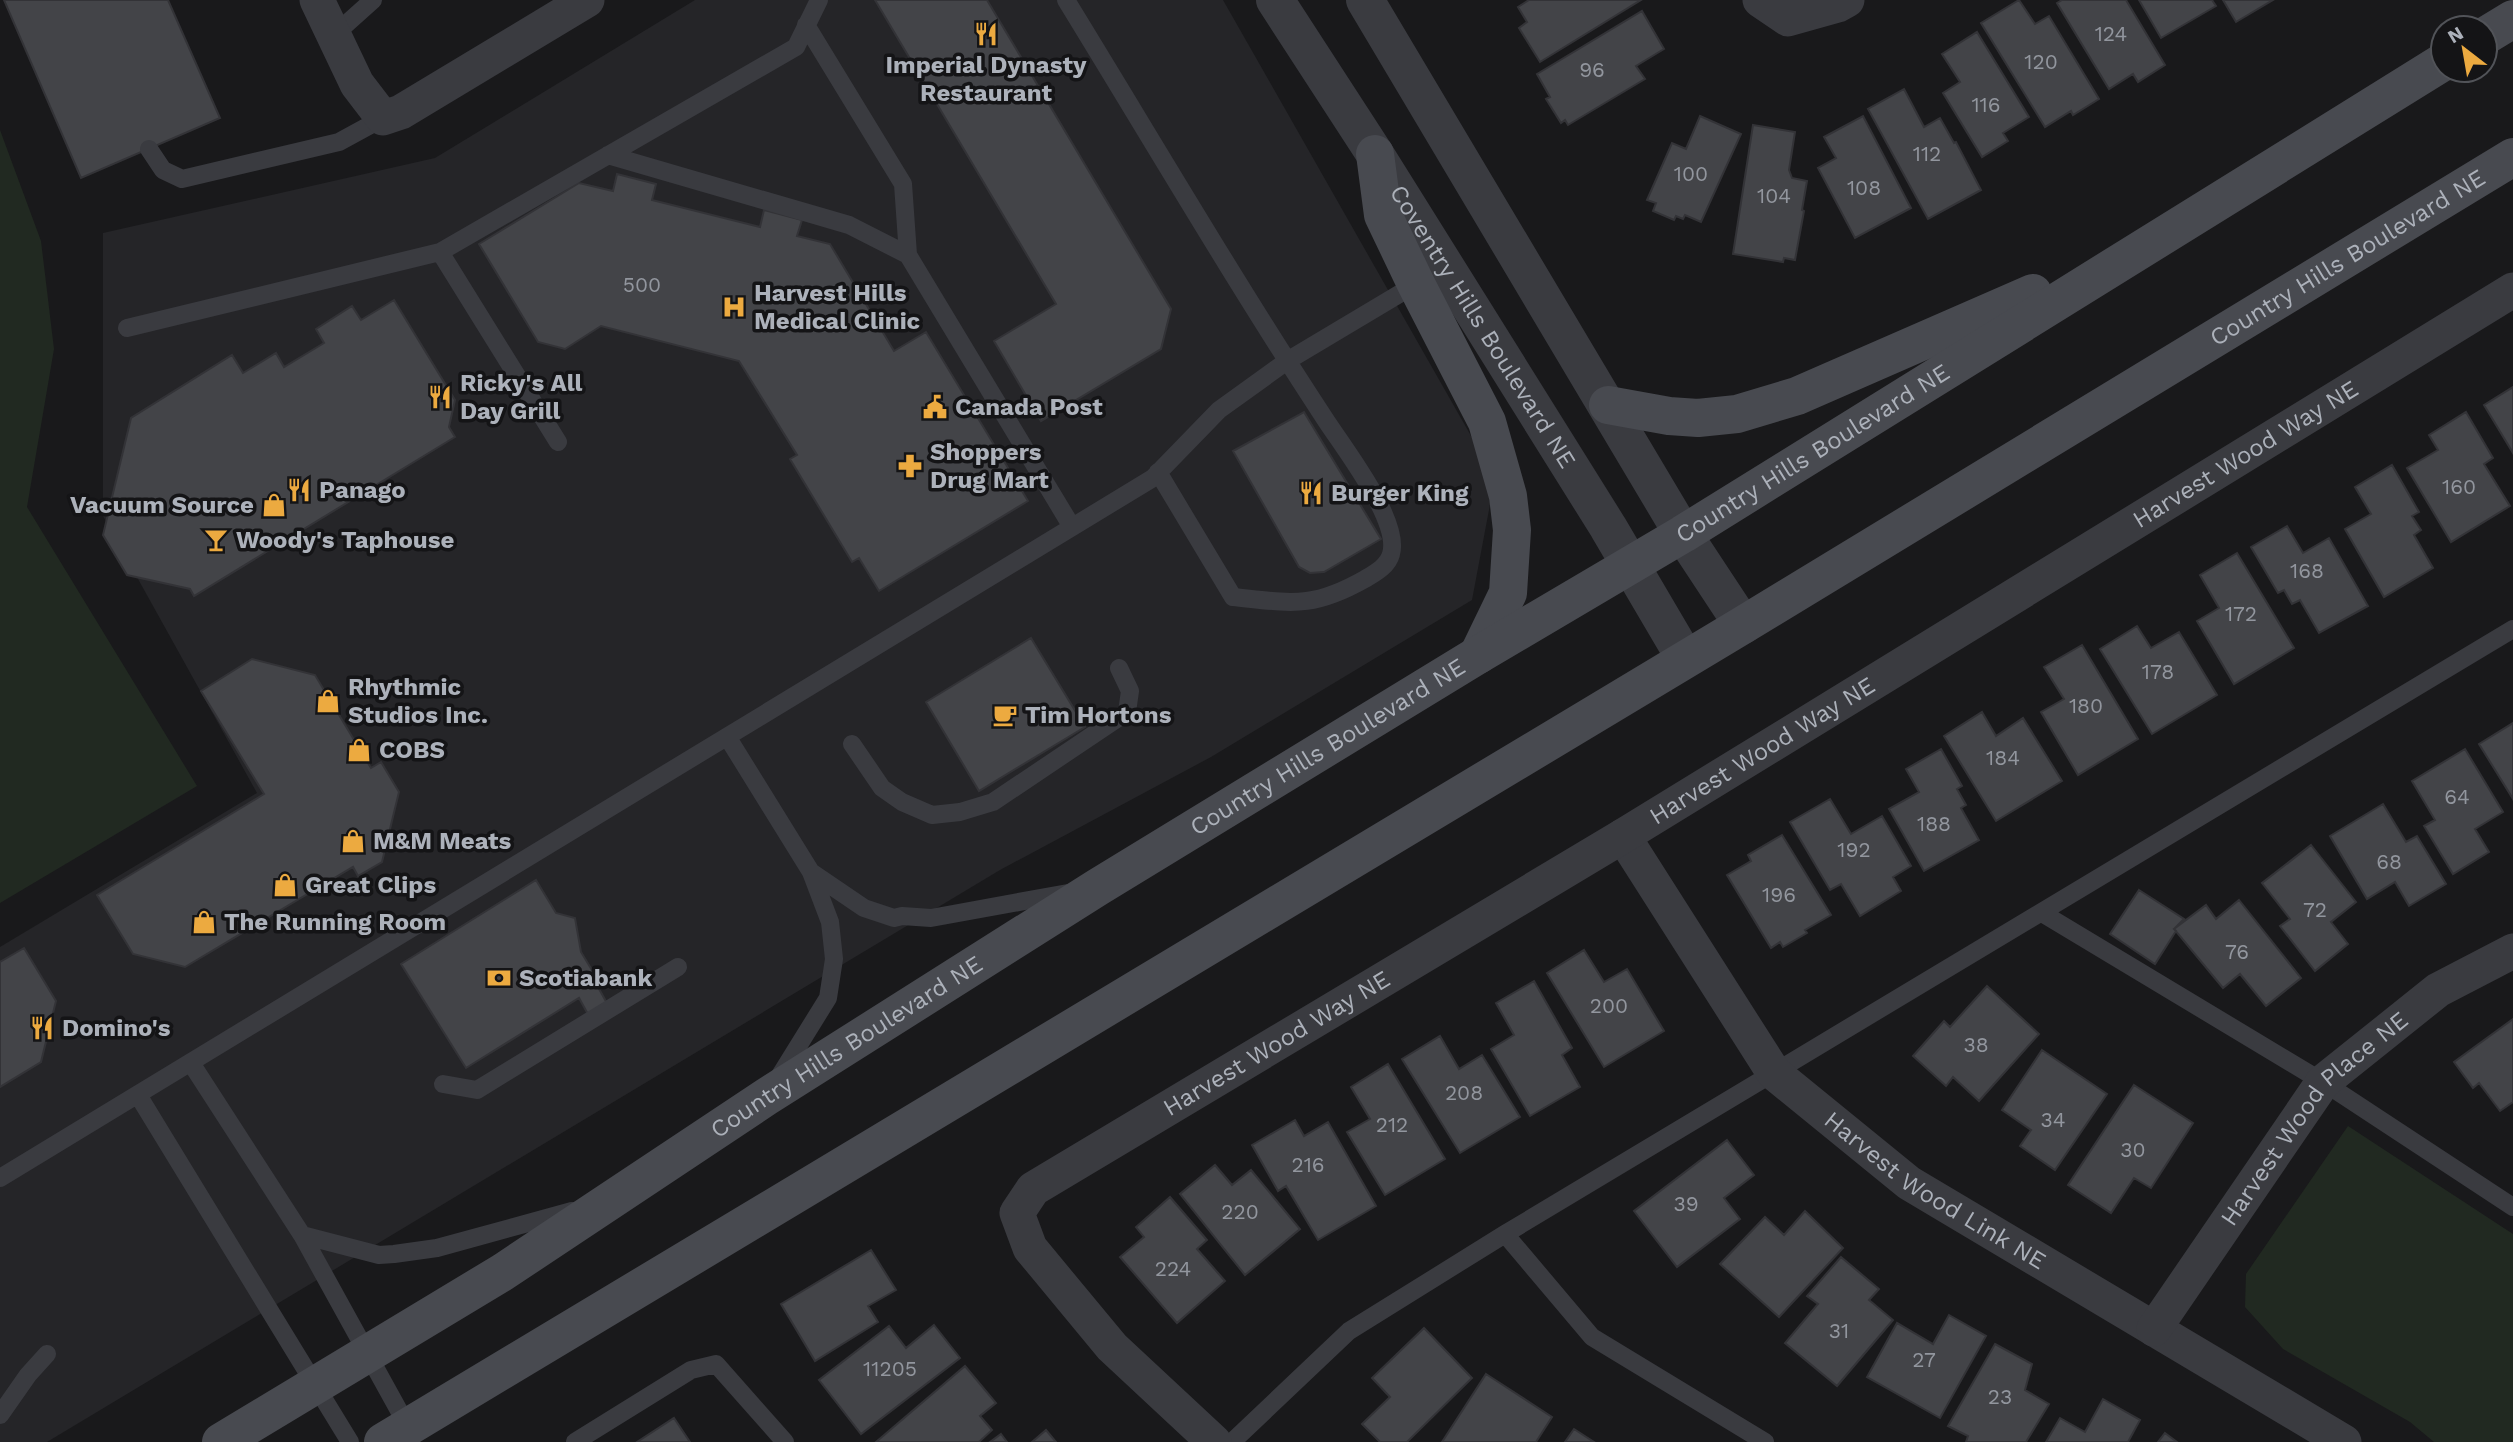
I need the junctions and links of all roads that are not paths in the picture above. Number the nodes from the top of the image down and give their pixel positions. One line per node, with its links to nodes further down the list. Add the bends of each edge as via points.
1 (317, 0): 11 (street)
2 (373, 0): 11 (lane)
3 (587, 0): 13 (street, via 401,112)
4 (819, 0): 10 (lane)
5 (1066, 0): 24 (lane)
6 (1275, 0): 15 (street, Coventry Hills Boulevard NE)
7 (1365, 0): 25 (street)
8 (1760, 0): 9 (street, via 1788,19)
9 (1847, 0)
10 (806, 25): 16 (lane, via 796,47); 20 (lane, via 903,184)
11 (334, 36): 13 (street, via 357,84)
12 (2429, 71): 18 (main road, Country Hills Boulevard NE)
13 (383, 118): 14 (lane, via 339,142 182,179 163,170)
14 (149, 149)
15 (1376, 154): 21 (main road, via 1383,215); 30 (street, Coventry Hills Boulevard NE)
16 (608, 155): 19 (lane); 20 (lane, via 849,225)
17 (2513, 157): 31 (main road, Country Hills Boulevard NE)
18 (2160, 237): 25 (main road, via 1797,396 1737,414 1698,418); 29 (main road, Country Hills Boulevard NE)
19 (440, 252): 23 (lane); 26 (lane)
20 (908, 255): 28 (lane)
21 (1416, 284): 24 (lane); 33 (main road, via 1487,422 1508,496 1512,530 1507,593)
22 (2513, 290): 38 (street, Harvest Wood Way NE)
23 (127, 328)
24 (1287, 361): 27 (lane, via 1219,410); 27 (lane, via 1390,528 1391,556 1380,570 1325,599 1295,603 1233,597)
25 (1608, 405): 29 (street)
26 (558, 442)
27 (1158, 472): 28 (lane)
28 (1072, 527): 36 (lane)
29 (1683, 534): 30 (main road, Country Hills Boulevard NE); 31 (street)
30 (1630, 565): 33 (main road, Country Hills Boulevard NE); 34 (street, Coventry Hills Boulevard NE)
31 (1743, 625): 34 (main road, Country Hills Boulevard NE)
32 (2513, 629): 41 (lane)
33 (1478, 655): 40 (main road, Country Hills Boulevard NE)
34 (1685, 657): 60 (main road, Country Hills Boulevard NE)
35 (1119, 668): 37 (lane, via 1130,691 1127,712 993,802 960,812 932,815 902,802 882,788)
36 (728, 738): 39 (lane); 44 (lane)
37 (852, 744)
38 (1623, 836): 45 (street, Harvest Wood Link NE); 65 (street, Harvest Wood Way NE, via 1033,1189 1017,1213 1030,1248 1112,1347)
39 (811, 872): 40 (lane, via 864,908 894,918 931,918); 49 (lane, via 830,922 834,959 828,998)
40 (1098, 887): 49 (main road, Country Hills Boulevard NE)
41 (2042, 913): 45 (lane); 46 (lane)
42 (2513, 951): 46 (street, Harvest Wood Place NE, via 2438,990)
43 (678, 967): 47 (lane, via 477,1090)
44 (191, 1063): 48 (lane); 54 (lane)
45 (1774, 1073): 53 (lane); 55 (street, Harvest Wood Link NE, via 1909,1182)
46 (2323, 1082): 52 (lane); 55 (street, Harvest Wood Place NE)
47 (443, 1084)
48 (138, 1095): 50 (lane); 58 (lane)
49 (766, 1097): 51 (main road, Country Hills Boulevard NE)
50 (0, 1178)
51 (612, 1200): 54 (lane, via 507,1231 394,1254 379,1255); 57 (main road, Country Hills Boulevard NE)
52 (2513, 1207)
53 (1505, 1234): 66 (lane, via 1349,1331); 67 (lane, via 1592,1337)
54 (302, 1235): 57 (lane)
55 (2154, 1329): 68 (street, Harvest Wood Link NE)
56 (47, 1354): 59 (lane)
57 (368, 1355): 58 (main road, Country Hills Boulevard NE); 60 (lane)
58 (316, 1386): 61 (main road, Country Hills Boulevard NE); 62 (lane)
59 (0, 1415)
60 (395, 1434)
61 (221, 1442)
62 (350, 1442)
63 (575, 1442): 64 (lane, via 691,1370 716,1364)
64 (785, 1442)
65 (1214, 1442)
66 (1232, 1442)
67 (1765, 1442)
68 (2344, 1442)

